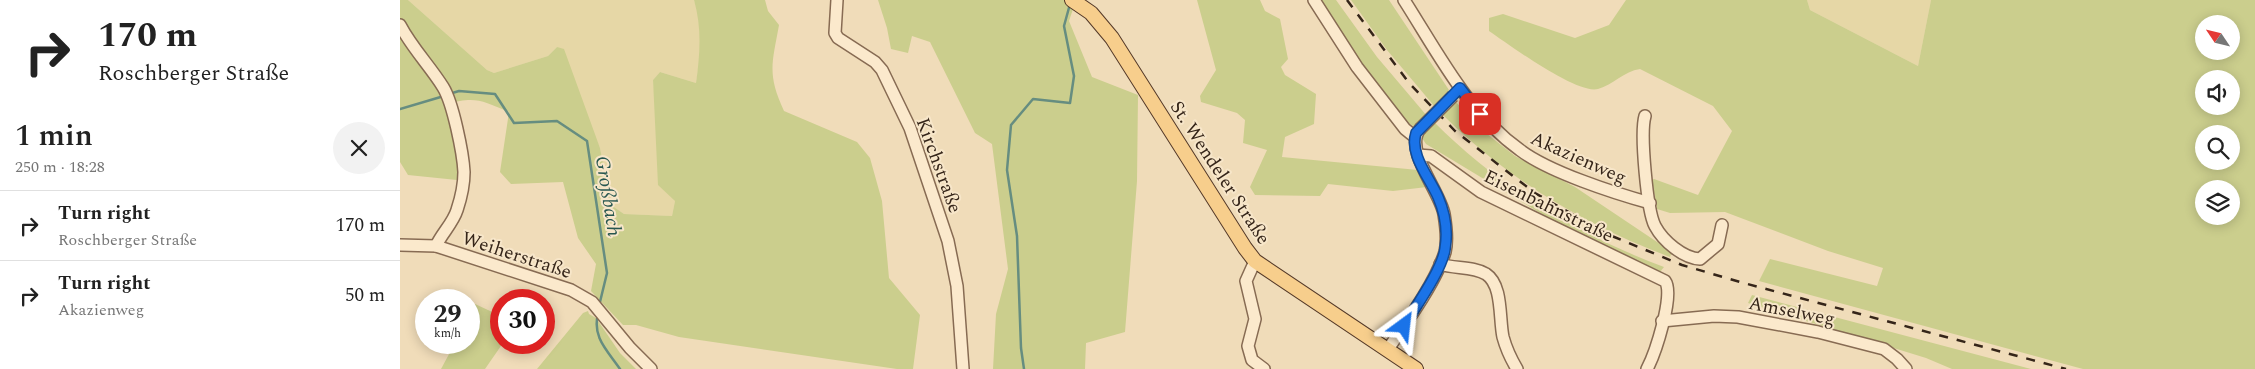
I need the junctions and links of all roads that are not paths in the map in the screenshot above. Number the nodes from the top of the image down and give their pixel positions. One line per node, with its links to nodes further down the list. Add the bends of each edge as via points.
1 (838, 0): 19 (street, Kirchstraße, via 835,33 875,62 889,81 934,196 957,286)
2 (1073, 0): 14 (main road, St. Wendeler Straße, via 1090,13 1112,38)
3 (1314, 0): 8 (street, via 1357,67 1405,129)
4 (1404, 0): 6 (street, Akazienweg)
5 (400, 25): 13 (street, via 448,96 464,171 456,212)
6 (1456, 92): 8 (street, bridge); 10 (street, Akazienweg, via 1521,151 1541,163)
7 (1645, 116): 10 (street, Akazienweg, via 1642,134)
8 (1418, 133): 9 (street)
9 (1418, 155): 15 (street, via 1444,212 1447,232); 16 (street, Eisenbahnstraße, via 1431,156 1481,192 1665,281 1669,290)
10 (1650, 203): 11 (street, Akazienweg, via 1654,224 1662,238 1696,259 1704,257 1718,244)
11 (1722, 225)
12 (400, 245): 13 (street, Weiherstraße)
13 (436, 246): 18 (street, Weiherstraße, via 556,283 592,302)
14 (1255, 261): 17 (main road, St. Wendeler Straße); 20 (street, via 1246,281 1255,319 1248,346 1252,360)
15 (1440, 264): 17 (street); 22 (street, via 1484,273 1492,280 1503,336)
16 (1662, 321): 23 (street, via 1659,341); 24 (street, Amselweg, via 1714,316 1818,332 1884,350)
17 (1388, 349): 21 (main road, St. Wendeler Straße)
18 (651, 369)
19 (963, 369)
20 (1264, 369)
21 (1416, 369)
22 (1517, 369)
23 (1648, 369)
24 (1906, 369)

